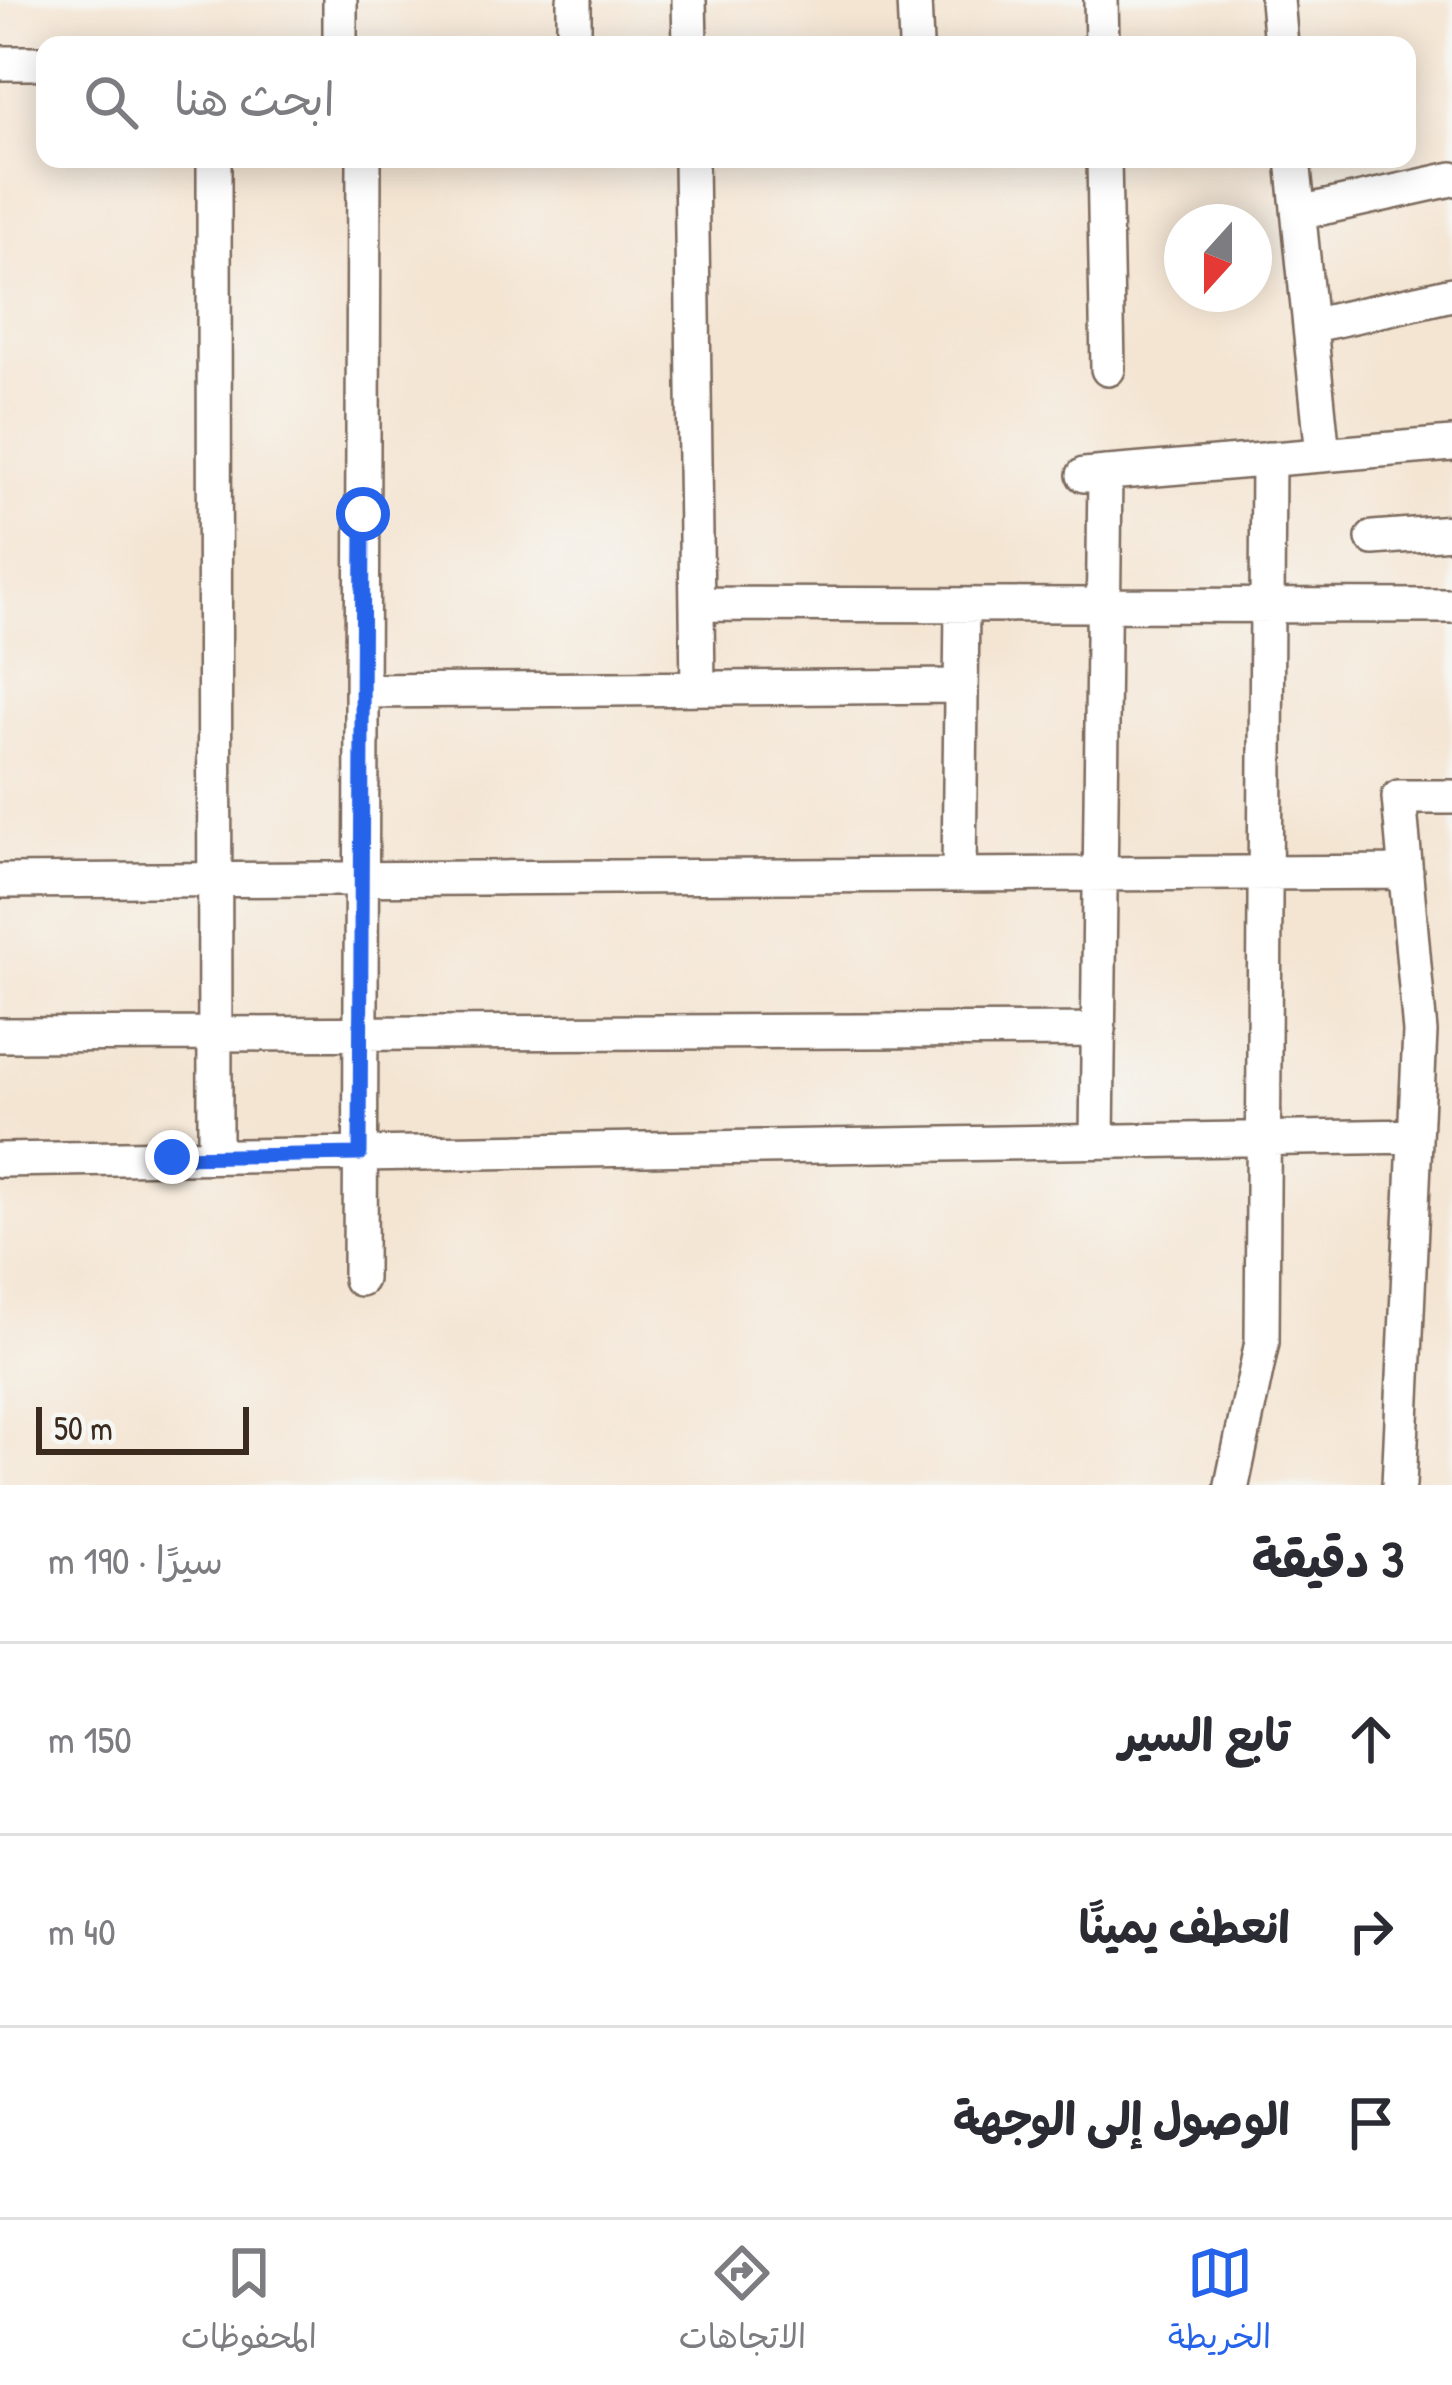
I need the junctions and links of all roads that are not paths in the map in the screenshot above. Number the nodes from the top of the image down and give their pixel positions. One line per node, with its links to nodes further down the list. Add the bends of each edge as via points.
1 (340, 0): 7 (street)
2 (574, 0): 8 (street)
3 (689, 0): 9 (street)
4 (914, 0): 10 (street)
5 (1101, 0): 11 (street)
6 (1277, 0): 12 (street)
7 (340, 36)
8 (574, 36)
9 (690, 36)
10 (916, 36)
11 (1102, 36)
12 (1280, 36)
13 (0, 63): 14 (street)
14 (36, 63)
15 (214, 168): 43 (street)
16 (364, 168): 37 (street)
17 (691, 168): 30 (street)
18 (1104, 168): 24 (street)
19 (1294, 168): 21 (street)
20 (1452, 179): 21 (street)
21 (1299, 213): 23 (street)
22 (1452, 295): 23 (street)
23 (1310, 326): 26 (street)
24 (1108, 369)
25 (1452, 444): 26 (street)
26 (1323, 455): 27 (street)
27 (1268, 460): 32 (street, via 1094,474); 33 (street)
28 (1452, 532): 29 (street)
29 (1373, 538)
30 (697, 604): 31 (street); 36 (street)
31 (962, 605): 32 (street); 35 (street)
32 (1103, 605): 33 (street); 42 (street)
33 (1267, 605): 34 (street); 40 (street)
34 (1452, 606)
35 (961, 686): 36 (street); 41 (street)
36 (698, 688): 37 (street)
37 (362, 691): 44 (street)
38 (1452, 797): 39 (street, via 1400,797)
39 (1406, 872): 40 (street); 51 (street)
40 (1265, 873): 42 (street); 53 (street)
41 (959, 874): 42 (street); 44 (street)
42 (1100, 874): 46 (street)
43 (215, 879): 44 (street); 45 (street); 47 (street)
44 (362, 879): 48 (street)
45 (0, 880)
46 (1099, 1030): 48 (street); 54 (street)
47 (215, 1034): 48 (street); 49 (street); 56 (street)
48 (361, 1034): 55 (street)
49 (0, 1035)
50 (1452, 1081): 51 (street)
51 (1418, 1083): 52 (street)
52 (1415, 1136): 53 (street); 60 (street)
53 (1264, 1138): 54 (street); 59 (street, via 1262,1342)
54 (1097, 1141): 55 (street)
55 (360, 1154): 56 (street); 58 (street)
56 (215, 1156): 57 (street)
57 (0, 1160)
58 (360, 1280)
59 (1232, 1485)
60 (1399, 1485)

